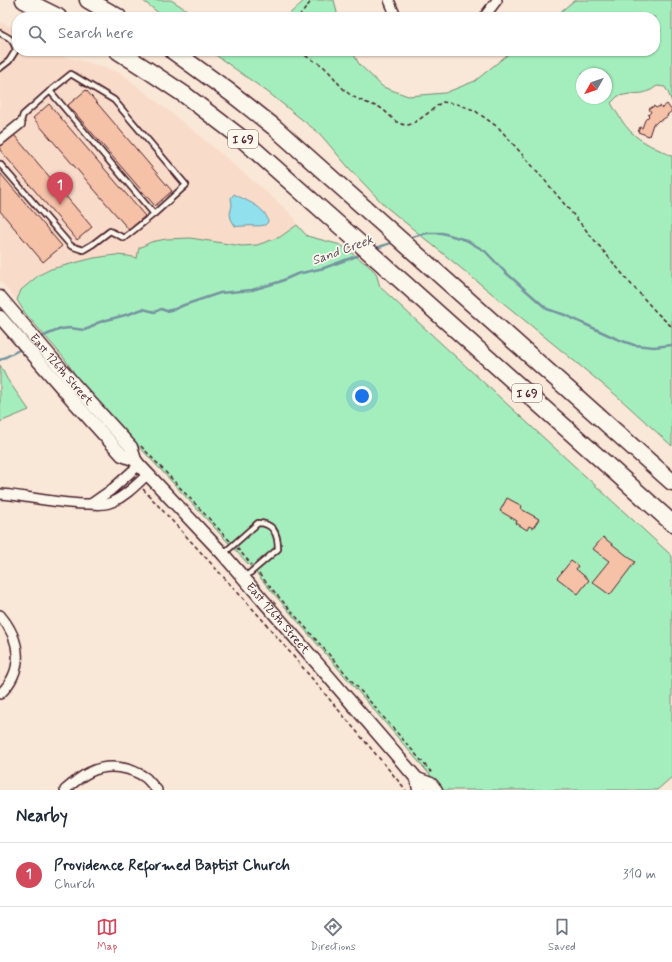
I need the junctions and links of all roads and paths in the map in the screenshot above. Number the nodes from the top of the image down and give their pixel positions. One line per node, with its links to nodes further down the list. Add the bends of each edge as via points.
1 (24, 0): 6 (highway)
2 (88, 0): 7 (highway)
3 (312, 0): 8 (path)
4 (389, 0): 9 (street)
5 (497, 0): 10 (street)
6 (48, 12)
7 (109, 12)
8 (303, 12)
9 (394, 12)
10 (488, 12)
11 (0, 33): 12 (lane)
12 (12, 40)
13 (12, 56): 17 (lane)
14 (126, 56): 32 (highway, I 69, via 240,137)
15 (180, 56): 28 (highway, I 69, via 262,117)
16 (306, 56): 25 (path, via 326,69 349,94 379,107 399,124 412,124 445,102 472,109 499,128 630,283)
17 (0, 68)
18 (50, 91): 19 (lane, via 23,115); 22 (lane); 22 (lane, via 71,74 114,100 186,185)
19 (20, 124): 20 (street)
20 (0, 140)
21 (0, 164): 22 (lane, via 71,246 82,250 110,231 124,238)
22 (154, 214)
23 (0, 298): 26 (main road, East 126th Street, via 131,447)
24 (0, 317): 26 (main road, East 126th Street, via 122,455)
25 (672, 327)
26 (137, 462): 27 (main road, East 126th Street); 31 (street, via 112,490)
27 (148, 474): 29 (street); 33 (main road, East 126th Street)
28 (672, 482)
29 (137, 483): 31 (street, via 127,493 111,502 102,505); 40 (path, via 261,618)
30 (0, 494): 31 (street)
31 (91, 504)
32 (672, 523)
33 (223, 554): 34 (main road, East 126th Street); 34 (lane, via 258,523 273,529 278,540 278,549)
34 (244, 578): 37 (main road, East 126th Street)
35 (0, 616): 36 (street, via 12,632 17,648 17,664 12,678)
36 (0, 694)
37 (418, 785): 41 (main road, East 126th Street, via 431,784)
38 (65, 790): 39 (street, via 81,777 104,767 130,770 148,780)
39 (156, 790)
40 (406, 790)
41 (436, 790)

